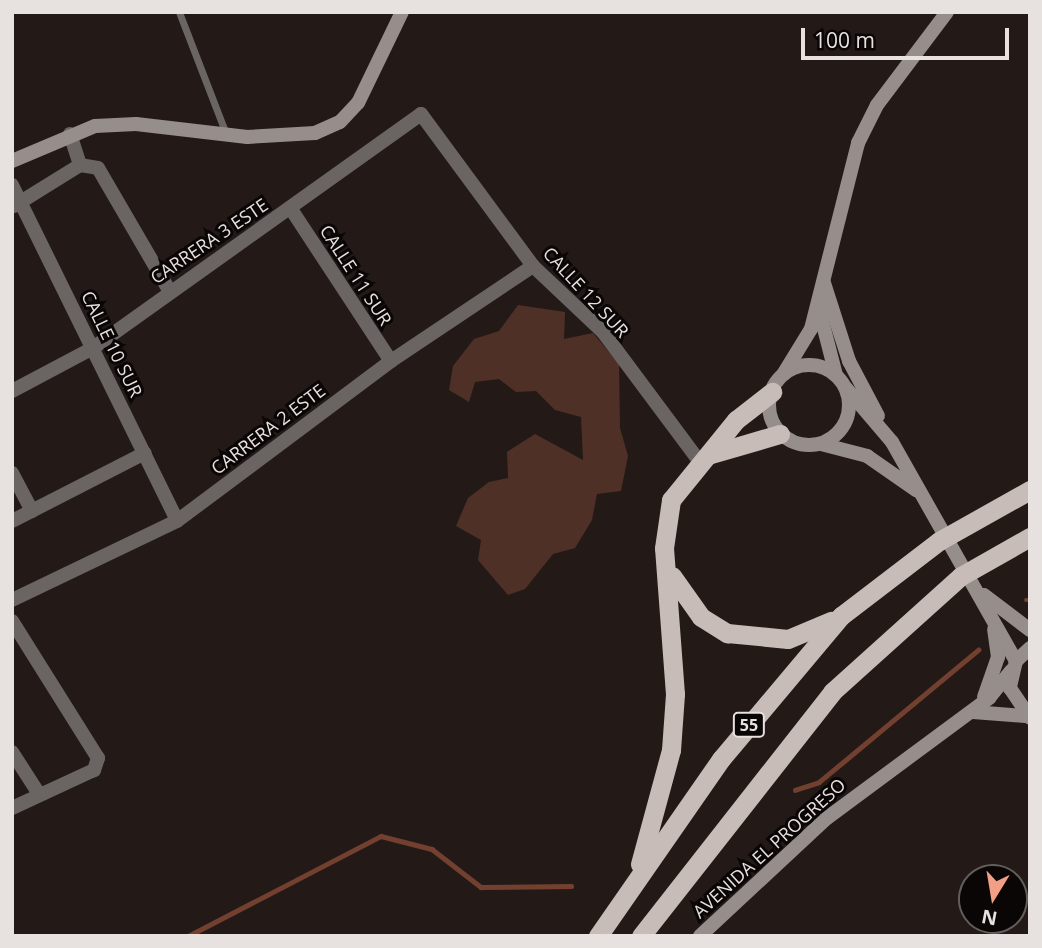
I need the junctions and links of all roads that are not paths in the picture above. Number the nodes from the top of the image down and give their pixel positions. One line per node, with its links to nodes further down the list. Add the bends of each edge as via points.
1 (179, 12): 6 (lane)
2 (402, 12): 6 (main road, via 371,84 340,122 286,138)
3 (947, 12): 13 (main road, via 877,105 858,143)
4 (421, 114): 11 (street, CARRERA 3 ESTE); 12 (street, CALLE 12 SUR)
5 (70, 134): 6 (main road, via 136,124); 7 (main road); 8 (street)
6 (226, 135)
7 (12, 160)
8 (80, 165): 10 (street); 14 (street, via 98,168)
9 (12, 185): 10 (street, CALLE 10 SUR)
10 (16, 204): 16 (street, CALLE 10 SUR)
11 (291, 209): 14 (street, CARRERA 3 ESTE); 17 (street, CALLE 11 SUR)
12 (533, 266): 17 (street, CARRERA 2 ESTE); 27 (street, CALLE 12 SUR, via 603,332)
13 (822, 273): 15 (main road); 24 (main road, via 849,360)
14 (169, 290): 16 (street, CARRERA 3 ESTE)
15 (818, 304): 18 (main road); 19 (main road)
16 (93, 348): 21 (street, CARRERA 3 ESTE); 26 (street, CALLE 10 SUR)
17 (391, 361): 33 (street, CARRERA 2 ESTE)
18 (784, 373): 19 (main road, via 820,366); 22 (main road)
19 (836, 375): 20 (main road)
20 (846, 388): 24 (main road); 25 (main road, via 846,421)
21 (12, 391)
22 (772, 392): 23 (main road, via 768,405); 27 (highway, via 736,420)
23 (780, 434): 25 (main road); 27 (highway)
24 (892, 442): 30 (main road)
25 (821, 444): 30 (main road, via 867,456)
26 (145, 453): 31 (street); 33 (street, CALLE 10 SUR)
27 (703, 458): 35 (highway, via 671,500 665,524)
28 (12, 473): 31 (street)
29 (1030, 490): 38 (highway, 55, via 985,510)
30 (924, 498): 36 (main road)
31 (32, 511): 32 (street)
32 (12, 521)
33 (177, 521): 37 (street, CARRERA 2 ESTE)
34 (1030, 537): 51 (highway, 55, via 934,597 878,645 790,741)
35 (668, 569): 38 (highway, via 701,617 727,633 788,639); 49 (highway, via 671,750 653,828)
36 (970, 579): 39 (main road); 41 (main road)
37 (12, 600)
38 (841, 616): 49 (highway, 55, via 721,758)
39 (992, 620): 43 (main road); 44 (main road, via 996,667)
40 (12, 621): 47 (street, via 96,752 94,770)
41 (1030, 630)
42 (1030, 649): 43 (main road, AVENIDA EL PROGRESO)
43 (1014, 666): 44 (main road, AVENIDA EL PROGRESO); 45 (main road, via 1010,688)
44 (970, 712): 45 (main road, AVENIDA EL PROGRESO, via 996,709); 52 (main road, AVENIDA EL PROGRESO, via 827,818)
45 (1028, 717)
46 (12, 752): 47 (street)
47 (39, 794): 48 (street)
48 (12, 808)
49 (616, 911): 50 (highway, 55)
50 (598, 936)
51 (641, 936)
52 (700, 936)

